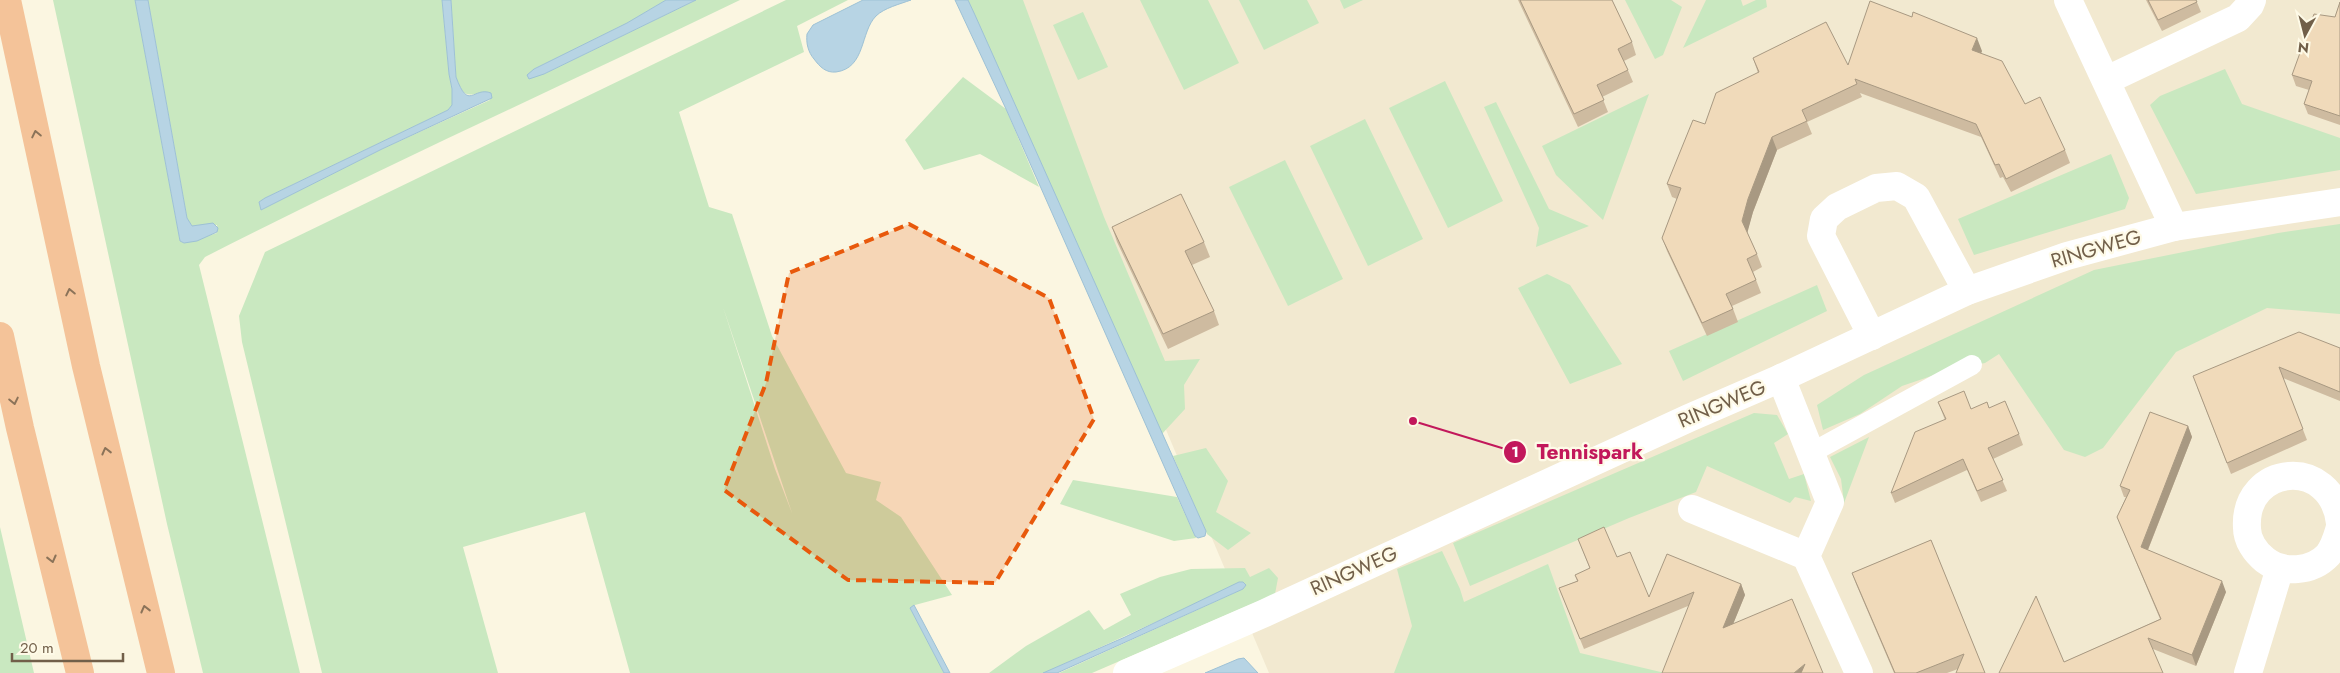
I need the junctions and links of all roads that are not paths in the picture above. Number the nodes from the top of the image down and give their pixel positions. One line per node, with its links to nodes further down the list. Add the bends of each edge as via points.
1 (7, 0): 18 (highway, one-way to 1, via 86,366)
2 (2068, 0): 4 (street)
3 (2252, 0): 4 (street, via 2238,18)
4 (2107, 80): 6 (street)
5 (2340, 202): 6 (street, RINGWEG)
6 (2174, 227): 7 (street, RINGWEG, via 2067,256)
7 (1967, 291): 9 (street, RINGWEG); 9 (street, via 1916,197 1897,186 1876,188 1837,207 1824,219 1821,236)
8 (0, 336): 17 (highway, one-way to 17)
9 (1872, 336): 11 (street, RINGWEG)
10 (1972, 365): 12 (lane)
11 (1781, 378): 12 (street); 19 (street, RINGWEG)
12 (1811, 452): 15 (street, via 1830,502)
13 (1692, 509): 15 (street)
14 (2340, 525): 16 (street, via 2336,542 2314,565 2291,570); 16 (street, via 2331,495 2320,484 2305,477 2273,480 2260,489 2250,502 2247,534 2254,549)
15 (1806, 556): 20 (street)
16 (2280, 568): 21 (street)
17 (80, 673)
18 (161, 673)
19 (1127, 673)
20 (1859, 673)
21 (2248, 673)

